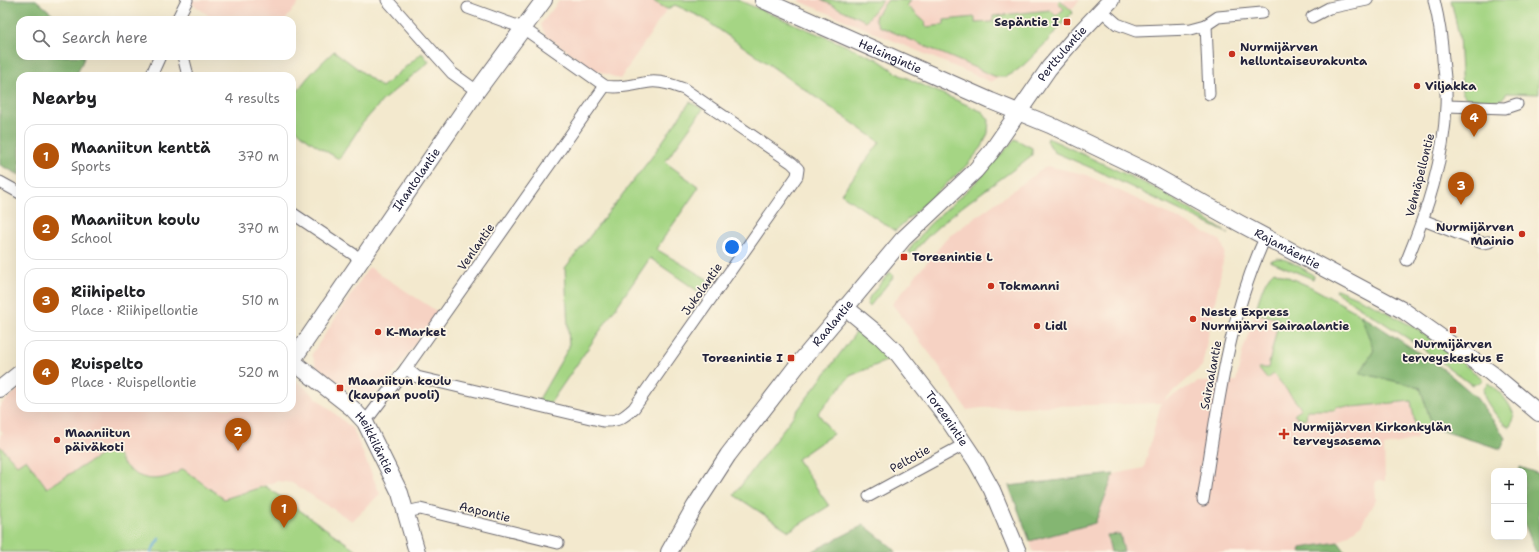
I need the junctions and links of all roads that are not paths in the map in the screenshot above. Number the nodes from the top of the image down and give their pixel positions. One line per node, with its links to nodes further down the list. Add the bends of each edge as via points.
1 (187, 0): 10 (street)
2 (387, 0): 19 (street, via 452,73)
3 (544, 0): 13 (street, Ihantolantie)
4 (763, 0): 23 (street, Helsingintie)
5 (1367, 0): 11 (street, via 1329,8)
6 (1434, 0): 22 (street, Vehnäpellontie, via 1442,41)
7 (1106, 5): 12 (street, via 1118,24 1136,31 1191,29); 23 (street, Perttulantie, via 1049,68)
8 (468, 8): 13 (street)
9 (1262, 13): 12 (street, via 1218,16)
10 (179, 16)
11 (1312, 17)
12 (1206, 25): 20 (street)
13 (523, 28): 18 (street); 19 (street, Ihantolantie)
14 (158, 60): 16 (street)
15 (184, 60): 17 (street)
16 (153, 72)
17 (187, 72)
18 (605, 86): 35 (street, Venlantie); 35 (street, Jukolantie, via 613,88 660,82 684,89 792,163 798,169 797,176 634,408 616,422 603,422 417,377)
19 (477, 91): 30 (street, Ihantolantie)
20 (1209, 94)
21 (1517, 104): 22 (street, via 1505,108)
22 (1446, 106): 27 (street, Vehnäpellontie, via 1439,165)
23 (1019, 112): 28 (street, Rajamäentie, via 1146,171); 32 (street, Raalantie, via 975,171 902,239)
24 (0, 182): 25 (street)
25 (16, 191)
26 (296, 216): 30 (street)
27 (1423, 220): 29 (street, via 1482,244); 31 (street, Vehnäpellontie)
28 (1266, 236): 38 (street, Rajamäentie, via 1404,311 1491,373); 42 (street, Sairaalantie, via 1236,318 1223,376)
29 (1490, 242)
30 (362, 260): 33 (street, Ihantolantie)
31 (1407, 260)
32 (845, 307): 40 (street, Toreenintie, via 898,354); 46 (street, Raalantie, via 728,455)
33 (296, 355)
34 (296, 364): 39 (street, Heikkiläntie, via 352,408)
35 (406, 368): 39 (street, Venlantie)
36 (16, 376): 37 (street)
37 (0, 389)
38 (1539, 413)
39 (365, 422): 43 (street, Heikkiläntie, via 400,493)
40 (965, 444): 41 (street, Peltotie); 47 (street, Toreenintie, via 992,490)
41 (868, 496)
42 (1203, 500)
43 (406, 512): 44 (street, Aapontie, via 420,509); 45 (street, Heikkiläntie)
44 (558, 543)
45 (417, 552)
46 (669, 552)
47 (1018, 552)

